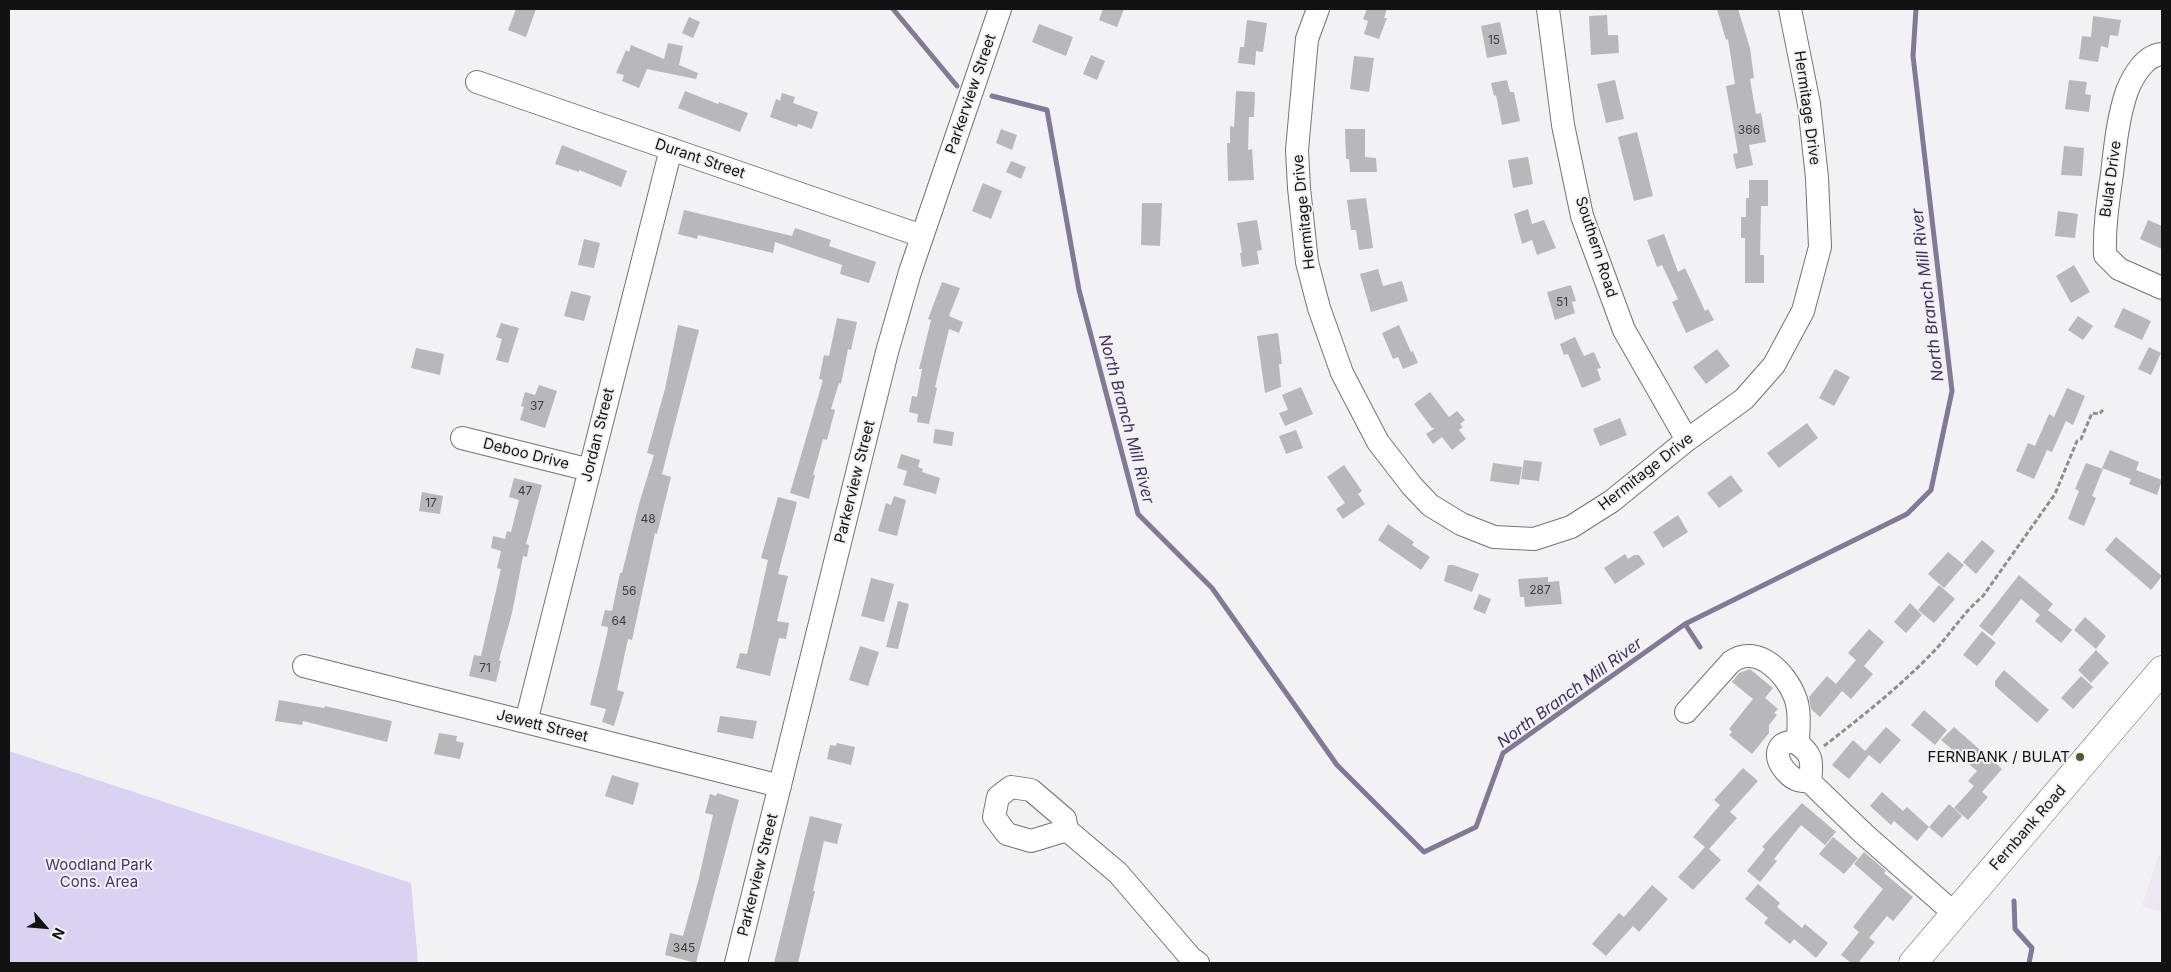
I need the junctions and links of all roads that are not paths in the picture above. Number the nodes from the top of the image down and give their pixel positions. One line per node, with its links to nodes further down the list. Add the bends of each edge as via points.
1 (1000, 9): 8 (street, Parkerview Street)
2 (1318, 9): 11 (street, Hermitage Drive, via 1307,39 1297,150 1306,262 1342,373 1378,442 1412,486 1430,505 1460,524 1494,537 1534,539 1571,527 1612,501)
3 (1548, 9): 11 (street, Southern Road, via 1563,125 1582,216 1624,330)
4 (1790, 9): 11 (street, Hermitage Drive, via 1809,104 1820,247 1803,311 1774,365 1744,398)
5 (2162, 54): 9 (street, Bulat Drive, via 2155,55 2140,67 2127,90 2117,136 2104,234 2106,255 2119,268)
6 (478, 82): 7 (street, Durant Street)
7 (671, 149): 8 (street, Durant Street); 12 (street, Jordan Street)
8 (922, 236): 19 (street, Parkerview Street, via 887,352)
9 (2162, 288)
10 (462, 438): 12 (street, Deboo Drive)
11 (1687, 440)
12 (590, 470): 16 (street, Jordan Street)
13 (304, 666): 16 (street, Jewett Street)
14 (2162, 670): 21 (main road, Fernbank Road)
15 (1686, 712): 17 (street, via 1738,657 1760,657 1785,678 1796,699)
16 (526, 722): 19 (street, Jewett Street)
17 (1804, 751): 18 (street); 18 (street, via 1794,741 1782,745 1778,751 1779,760 1784,771 1796,780)
18 (1810, 782): 21 (street)
19 (780, 786): 22 (street, Parkerview Street)
20 (1067, 830): 23 (street, via 1118,872)
21 (1955, 914): 24 (main road, Fernbank Road)
22 (736, 963)
23 (1198, 963)
24 (1913, 963)

